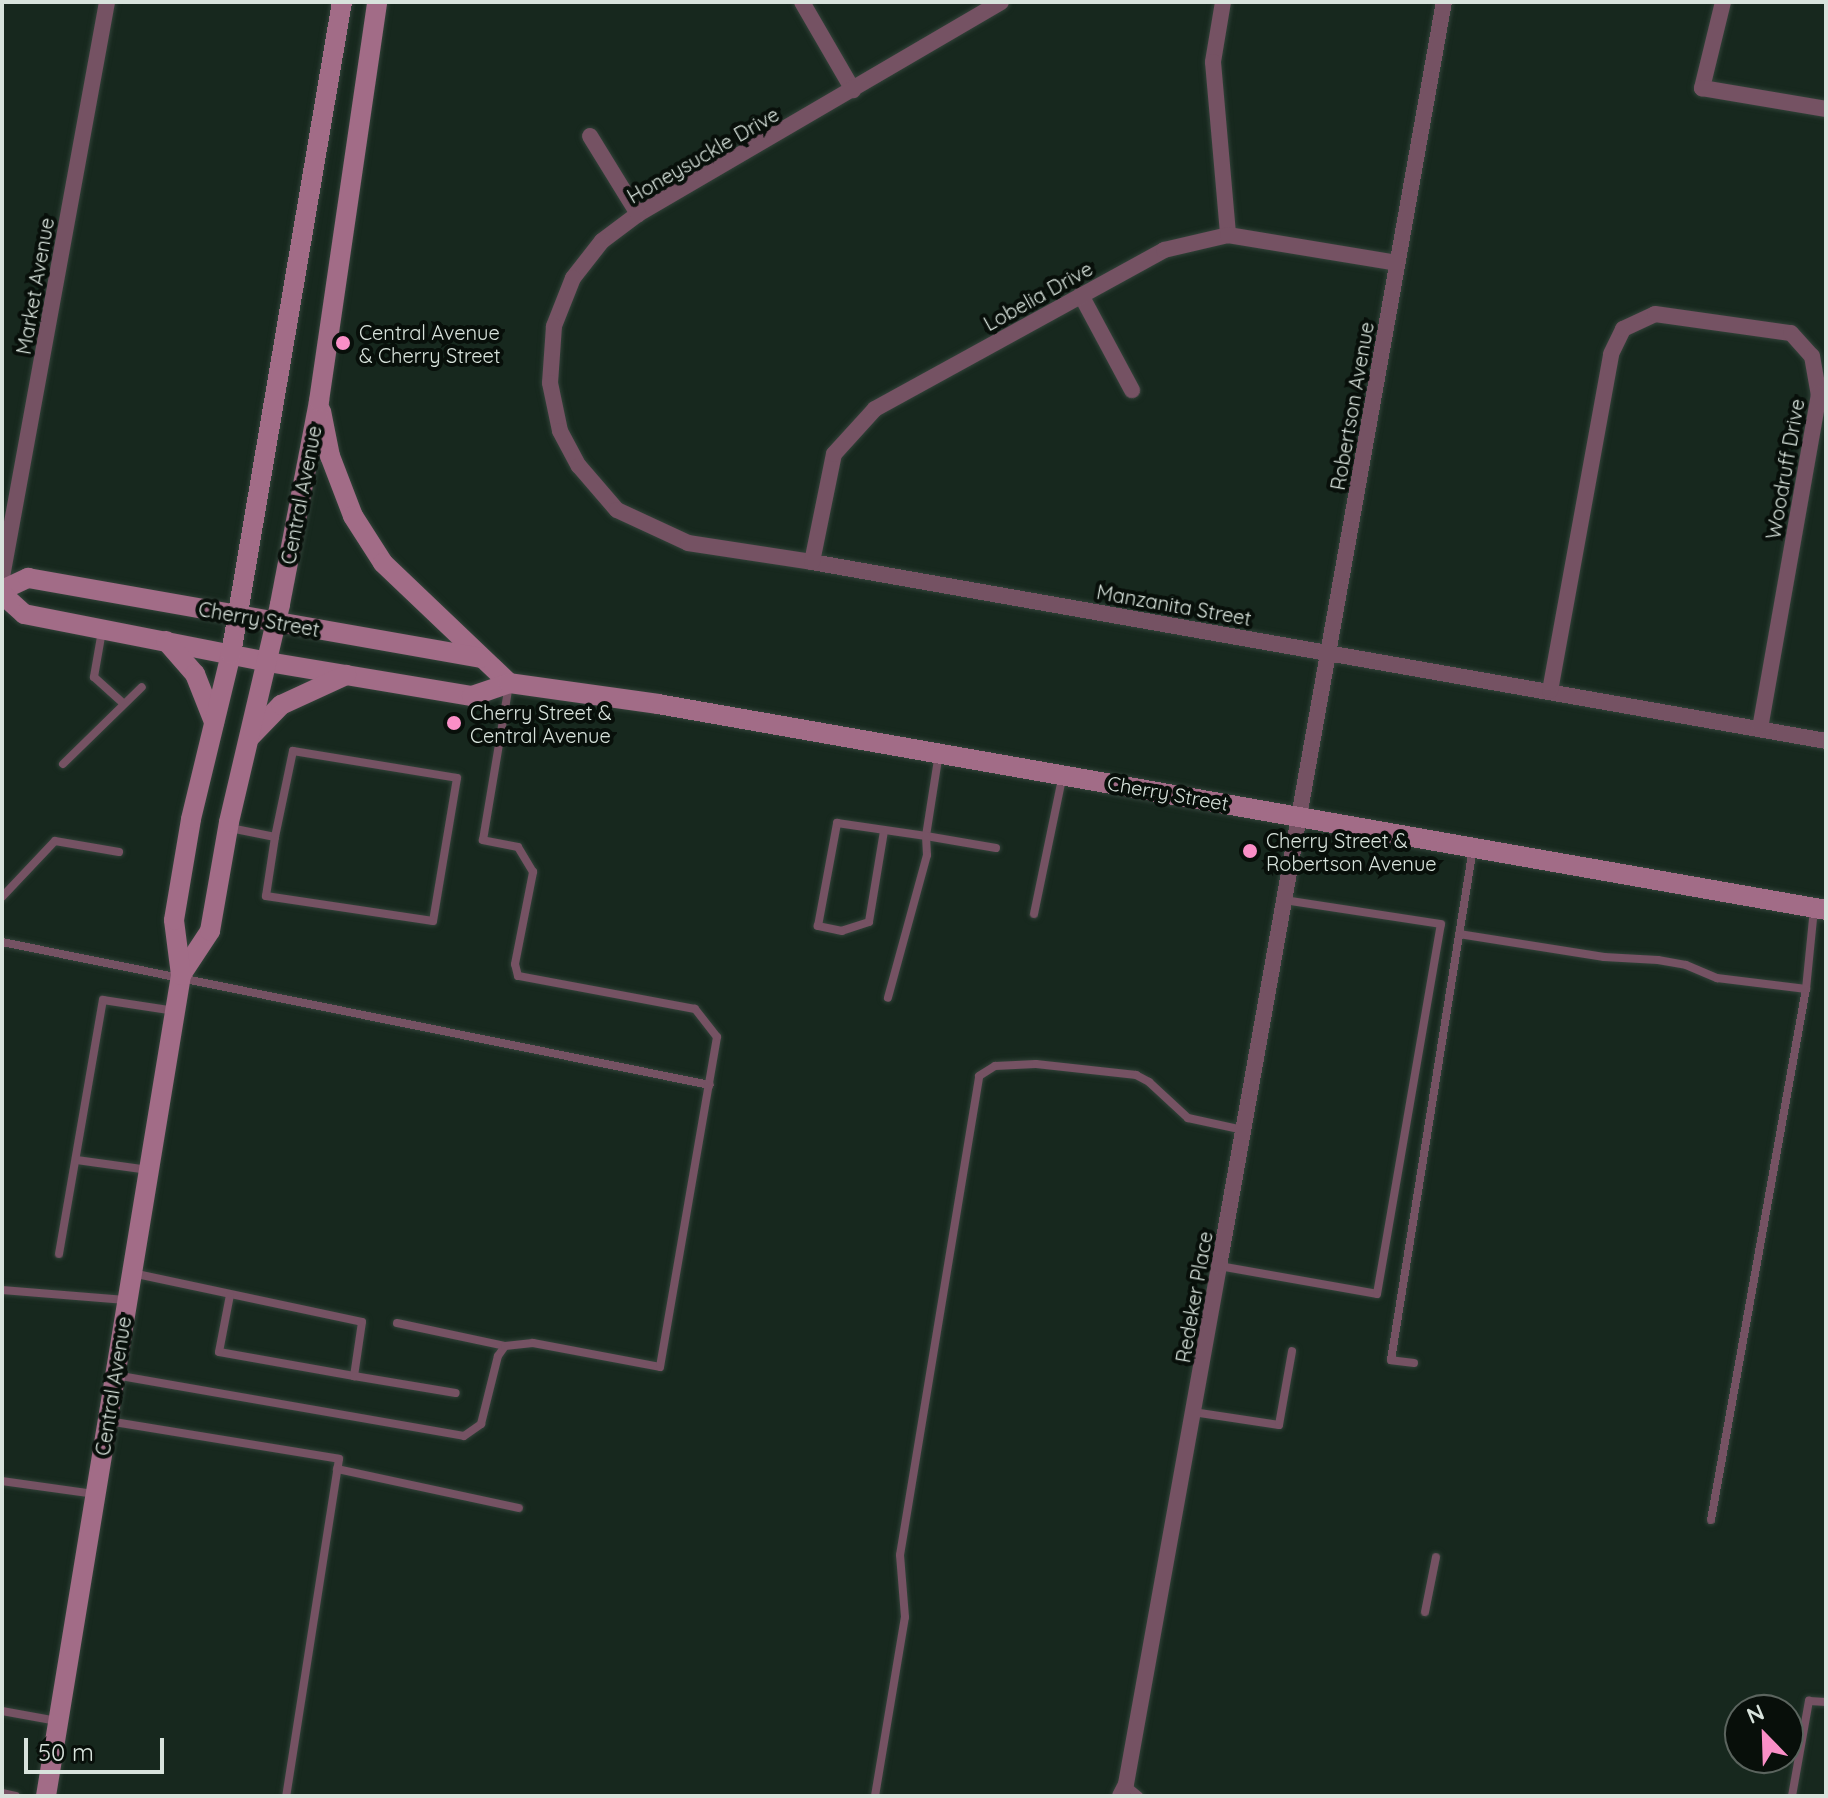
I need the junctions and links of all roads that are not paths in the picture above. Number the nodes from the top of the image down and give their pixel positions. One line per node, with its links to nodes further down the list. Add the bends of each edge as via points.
1 (107, 2): 20 (street, Market Avenue)
2 (342, 2): 22 (street, Central Avenue)
3 (377, 2): 17 (street, Central Avenue)
4 (802, 2): 9 (street)
5 (1001, 2): 9 (street, Honeysuckle Drive)
6 (1223, 2): 13 (street, via 1213,62)
7 (1444, 2): 14 (street, Robertson Avenue)
8 (1723, 2): 10 (street, via 1702,88)
9 (853, 90): 12 (street, Honeysuckle Drive)
10 (1826, 109)
11 (590, 136): 12 (street)
12 (638, 214): 18 (street, Honeysuckle Drive, via 602,241 573,278 554,326 550,383)
13 (1228, 235): 14 (street, Lobelia Drive); 15 (street, Lobelia Drive, via 1164,250)
14 (1397, 263): 26 (street, Robertson Avenue)
15 (1081, 295): 16 (street); 19 (street, Lobelia Drive, via 875,409 834,454)
16 (1132, 390)
17 (319, 401): 23 (street, Central Avenue); 28 (street, via 330,456 360,528 383,563)
18 (560, 431): 19 (street, Manzanita Street, via 579,466 617,510 688,543)
19 (812, 562): 26 (street, Manzanita Street)
20 (2, 577)
21 (2, 592): 22 (street, Cherry Street, via 28,578); 24 (street, Cherry Street, via 24,614)
22 (237, 615): 23 (street, Cherry Street); 27 (street, Central Avenue)
23 (276, 623): 28 (street, Cherry Street); 29 (street, Central Avenue)
24 (102, 629): 25 (street, Cherry Street); 34 (lane, via 94,677)
25 (166, 641): 27 (street, Cherry Street); 35 (street, via 195,674)
26 (1330, 652): 33 (street, Manzanita Street); 42 (street, Robertson Avenue)
27 (231, 654): 29 (street, Cherry Street); 35 (street, Central Avenue)
28 (481, 658): 31 (street)
29 (268, 662): 30 (street, Cherry Street); 37 (street, Central Avenue)
30 (347, 674): 31 (street, Cherry Street, via 472,696); 37 (street, via 281,705)
31 (509, 683): 39 (street, Cherry Street); 60 (lane, via 483,840 518,847 533,872 515,964 518,976 695,1009 717,1037)
32 (142, 687): 34 (lane)
33 (1550, 691): 36 (street, Manzanita Street); 36 (street, Woodruff Drive, via 1611,354 1623,329 1655,314 1791,333 1812,356 1819,394)
34 (124, 704): 40 (lane)
35 (214, 722): 56 (street, Central Avenue, via 174,920)
36 (1760, 729): 38 (street, Manzanita Street)
37 (250, 737): 43 (street, Central Avenue)
38 (1826, 741)
39 (940, 752): 41 (street, Cherry Street); 45 (lane)
40 (63, 764)
41 (1063, 774): 42 (street, Cherry Street); 53 (lane)
42 (1300, 816): 48 (street, Cherry Street); 51 (street, Redeker Place)
43 (228, 828): 46 (lane); 56 (street, Central Avenue, via 210,931)
44 (884, 831): 44 (lane, via 837,823 818,926 842,931 869,922); 45 (lane)
45 (926, 836): 47 (lane); 58 (lane, via 927,855)
46 (275, 837): 46 (lane, via 293,751 457,778 433,921 266,896)
47 (996, 848)
48 (1473, 848): 52 (street, Cherry Street); 54 (lane)
49 (119, 852): 50 (lane, via 55,841)
50 (2, 897)
51 (1285, 900): 61 (street, Redeker Place); 65 (lane, via 1441,924 1377,1294)
52 (1820, 909): 57 (lane)
53 (1034, 914)
54 (1459, 934): 57 (lane, via 1604,957 1658,960 1717,978); 73 (lane, via 1391,1360)
55 (2, 942): 56 (lane)
56 (181, 975): 59 (street, Central Avenue); 60 (lane)
57 (1806, 989): 83 (lane)
58 (888, 998)
59 (175, 1011): 62 (lane, via 103,1000); 63 (street, Central Avenue)
60 (710, 1085): 71 (lane, via 660,1367 533,1343)
61 (1244, 1130): 65 (street, Redeker Place); 94 (lane, via 1188,1118 1136,1075 1036,1064 995,1066 979,1076 900,1555 905,1617)
62 (77, 1160): 63 (lane); 64 (lane)
63 (149, 1170): 66 (street, Central Avenue)
64 (59, 1254)
65 (1219, 1266): 77 (street, Redeker Place)
66 (131, 1273): 68 (lane); 69 (street, Central Avenue)
67 (2, 1290): 69 (lane)
68 (230, 1295): 75 (lane, via 362,1322); 75 (lane, via 219,1352)
69 (127, 1300): 74 (street, Central Avenue)
70 (397, 1323): 71 (lane)
71 (505, 1346): 74 (lane, via 481,1424 464,1436)
72 (1292, 1351): 77 (lane, via 1279,1425)
73 (1414, 1363)
74 (114, 1375): 78 (street, Central Avenue)
75 (354, 1376): 76 (lane)
76 (456, 1393)
77 (1193, 1412): 89 (street, Redeker Place)
78 (107, 1421): 79 (lane, via 339,1459); 81 (street, Central Avenue)
79 (337, 1469): 82 (lane); 93 (lane)
80 (2, 1481): 81 (lane)
81 (95, 1494): 88 (street, Central Avenue)
82 (519, 1508)
83 (1711, 1520)
84 (1436, 1557): 85 (lane)
85 (1425, 1612)
86 (1826, 1702): 96 (lane, via 1809,1701)
87 (2, 1711): 88 (lane)
88 (58, 1721): 92 (street, Central Avenue)
89 (1123, 1790): 95 (lane)
90 (2, 1793): 91 (lane)
91 (16, 1796)
92 (46, 1796)
93 (286, 1796)
94 (875, 1796)
95 (1139, 1796)
96 (1792, 1796)

